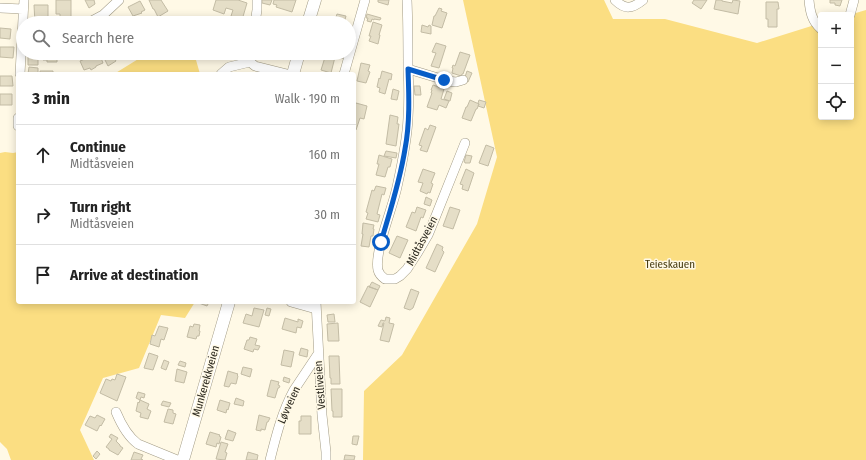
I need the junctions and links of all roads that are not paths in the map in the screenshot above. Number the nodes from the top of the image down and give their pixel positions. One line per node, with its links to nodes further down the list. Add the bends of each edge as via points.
1 (119, 0): 13 (street)
2 (257, 0): 15 (street)
3 (315, 0): 16 (main road)
4 (365, 0): 18 (street)
5 (407, 0): 24 (street, Midtåsveien)
6 (615, 0): 7 (street, via 629,8)
7 (643, 0)
8 (809, 0): 17 (street, via 811,15)
9 (854, 0): 12 (street)
10 (23, 5): 11 (street); 14 (street)
11 (0, 8)
12 (851, 12)
13 (103, 15)
14 (23, 16)
15 (256, 16)
16 (310, 16)
17 (818, 26)
18 (356, 32)
19 (21, 60): 25 (street)
20 (244, 60): 26 (street)
21 (252, 60): 27 (street, via 255,66)
22 (297, 60): 28 (main road)
23 (348, 60): 29 (street)
24 (408, 69): 30 (street, via 448,81); 31 (street, Midtåsveien, via 409,116 405,149 377,261 378,271 385,279 395,279 407,269 428,235)
25 (20, 72)
26 (223, 72)
27 (279, 72)
28 (294, 72)
29 (345, 72)
30 (463, 80)
31 (465, 143)
32 (228, 304): 38 (main road, Munkerekkveien)
33 (304, 304): 34 (street, Vestliveien)
34 (316, 306): 35 (street, Vestliveien)
35 (318, 354): 39 (street, Løvveien, via 284,412); 40 (street, Vestliveien)
36 (116, 412): 37 (street, via 124,430 138,444)
37 (177, 460)
38 (183, 460)
39 (270, 460)
40 (326, 460)

